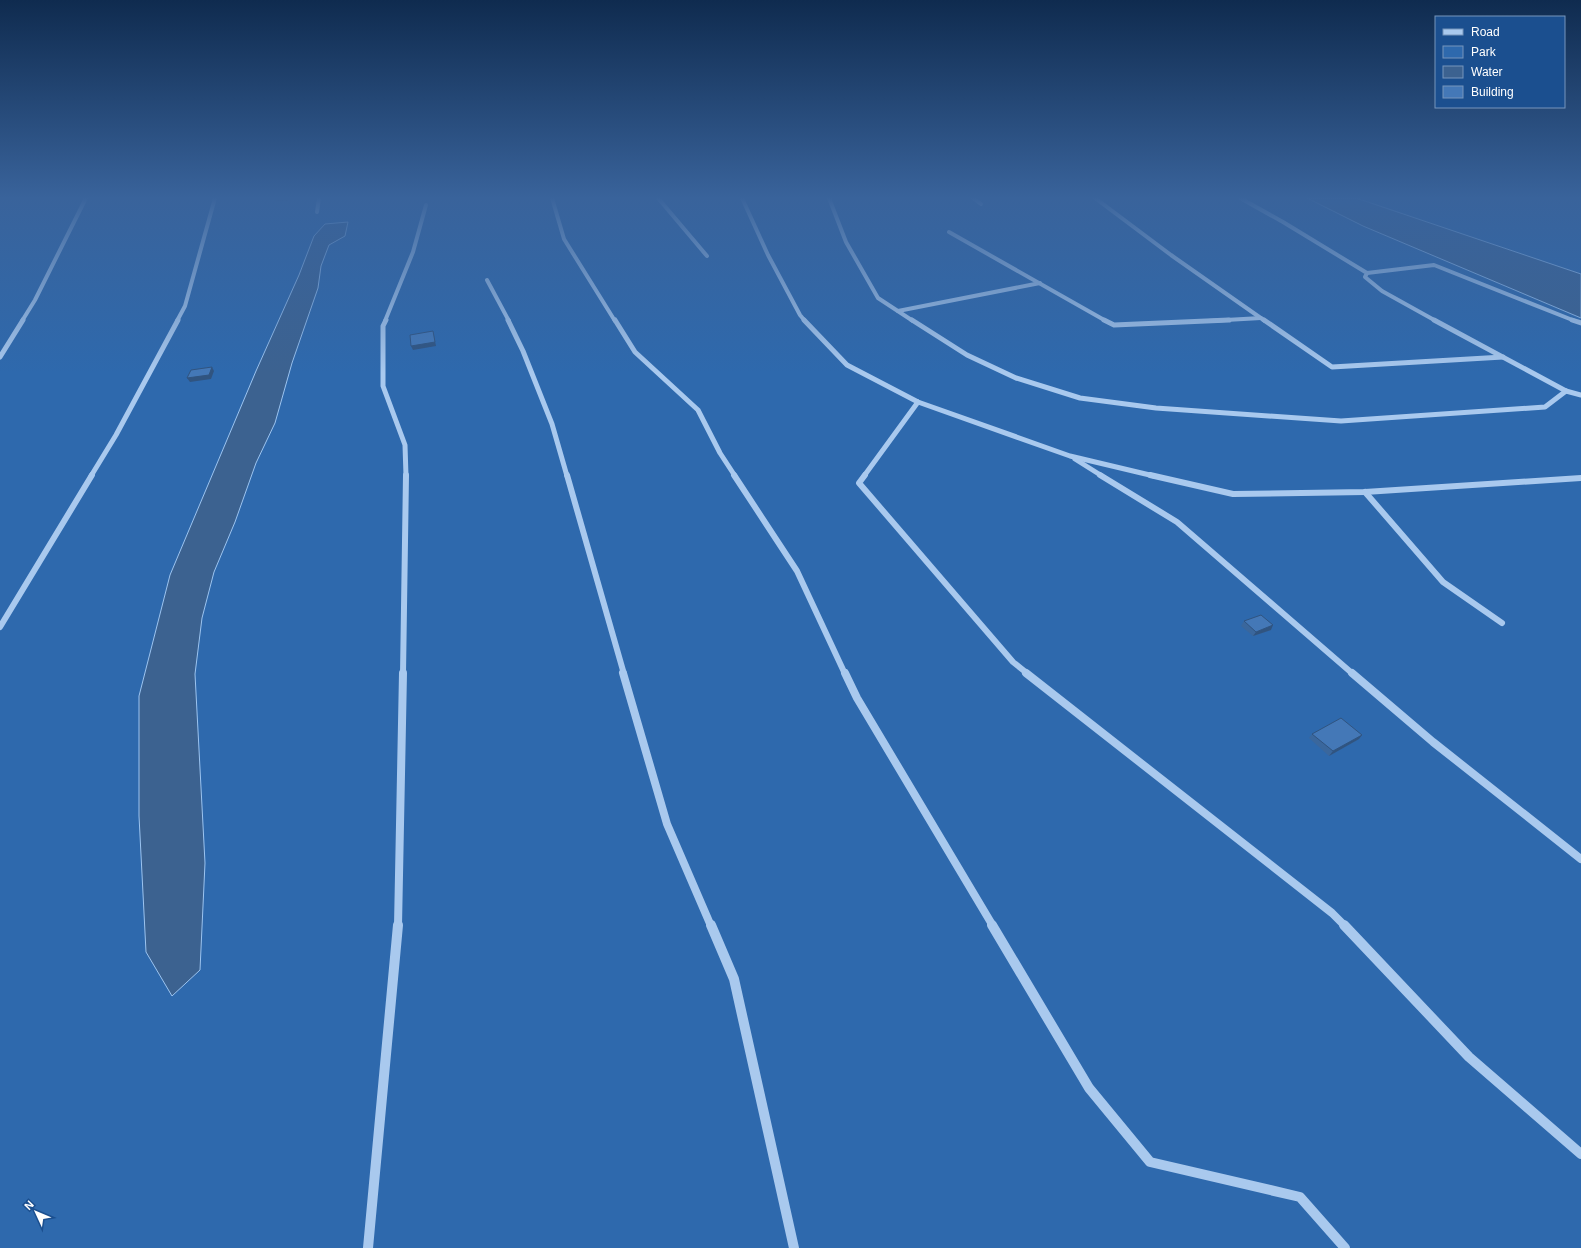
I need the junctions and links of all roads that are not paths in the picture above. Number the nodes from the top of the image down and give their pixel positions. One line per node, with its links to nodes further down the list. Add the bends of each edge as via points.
1 (57, 256): 16 (street, via 35,300)
2 (199, 256): 25 (street, via 185,306 116,435)
3 (411, 256): 28 (street, via 383,326 383,386 405,445 406,502 398,931)
4 (575, 256): 30 (street, via 635,352 698,410 720,453 797,571 857,698 1089,1088 1150,1162 1300,1197)
5 (769, 256): 20 (street, via 800,315 847,365)
6 (854, 256): 13 (street, via 878,298)
7 (992, 256): 12 (street)
8 (1173, 256): 14 (street)
9 (1339, 256): 10 (street)
10 (1367, 273): 15 (street, via 1434,266); 17 (street, via 1364,277 1382,291)
11 (487, 280): 29 (street, via 502,304 552,424 667,824 734,979)
12 (1040, 283): 13 (street); 14 (street, via 1114,325)
13 (898, 311): 18 (street, via 967,355 1016,378 1080,398 1156,408 1341,421 1545,407)
14 (1261, 318): 17 (street, via 1332,368)
15 (1581, 322)
16 (0, 357)
17 (1503, 358): 18 (street)
18 (1566, 391): 19 (street)
19 (1581, 396)
20 (918, 402): 21 (street); 27 (street, via 859,483 1014,662 1332,913 1469,1056)
21 (1070, 456): 23 (street, via 1233,494); 26 (street, via 1178,522 1433,742)
22 (1581, 478): 23 (street)
23 (1366, 492): 24 (street, via 1444,582)
24 (1502, 624)
25 (0, 627)
26 (1581, 859)
27 (1581, 1154)
28 (368, 1248)
29 (794, 1248)
30 (1345, 1248)

